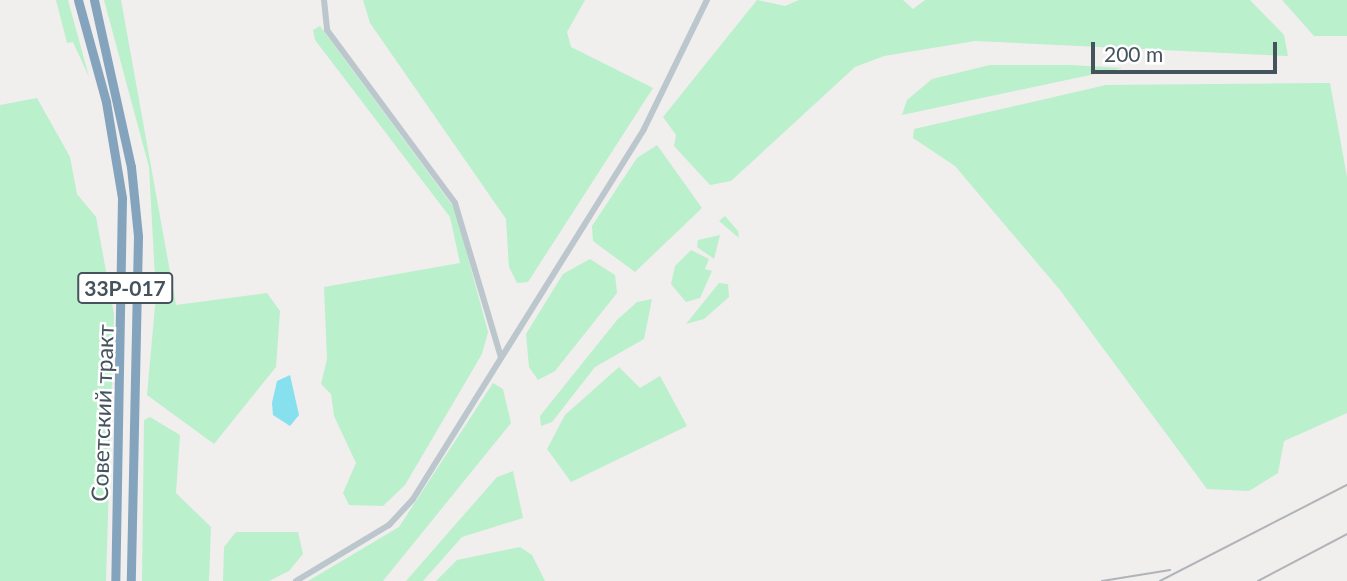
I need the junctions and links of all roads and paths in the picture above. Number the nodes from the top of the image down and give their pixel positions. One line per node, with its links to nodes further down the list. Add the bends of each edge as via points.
1 (78, 0): 6 (highway, Советский тракт / 33Р-017, via 106,102 122,198)
2 (94, 0): 7 (highway, Советский тракт / 33Р-017, via 131,167 138,236)
3 (324, 0): 5 (street, via 327,30 455,203)
4 (707, 0): 5 (street, via 644,129)
5 (501, 357): 8 (street, via 413,499 389,525)
6 (115, 581)
7 (131, 581)
8 (296, 581)

